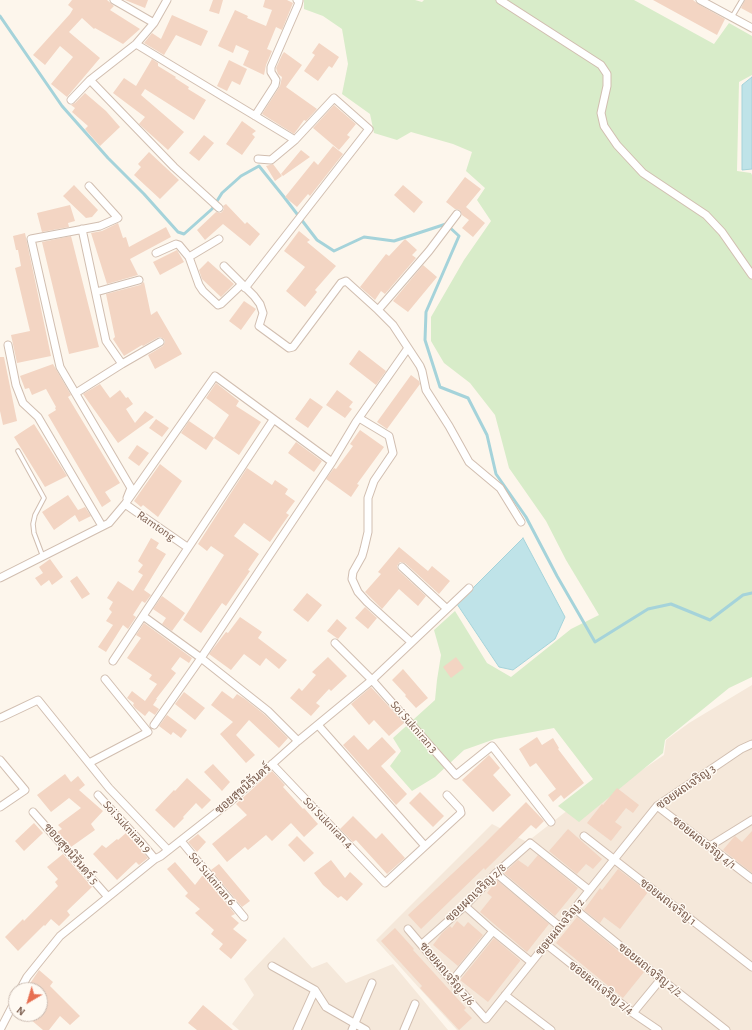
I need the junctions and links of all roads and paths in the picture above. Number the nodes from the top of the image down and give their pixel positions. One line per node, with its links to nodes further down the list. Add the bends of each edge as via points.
1 (114, 0): 8 (street)
2 (167, 0): 8 (street)
3 (297, 0): 13 (street, via 298,5 271,67 276,80 275,85)
4 (500, 0): 24 (street, via 601,65 607,74 601,113 604,126 617,144 643,173 706,215 722,232)
5 (700, 0): 7 (street)
6 (742, 0): 7 (lane)
7 (732, 17): 9 (street)
8 (154, 23): 10 (street)
9 (752, 28)
10 (136, 44): 11 (street); 13 (street)
11 (90, 80): 12 (street); 17 (street, via 174,167)
12 (71, 100)
13 (255, 116): 14 (street)
14 (295, 140): 15 (street, via 271,160); 26 (street, via 334,98 369,129 288,234)
15 (258, 159)
16 (89, 186): 19 (street, via 118,218 100,226)
17 (220, 208)
18 (457, 214): 28 (street)
19 (82, 229): 27 (street); 33 (street, via 31,239 60,367)
20 (219, 239): 22 (street)
21 (156, 253): 22 (street, via 176,244)
22 (189, 257): 26 (street, via 199,285 218,304)
23 (224, 266): 26 (street)
24 (752, 274)
25 (139, 280): 27 (street)
26 (244, 286): 28 (street, via 260,304 263,313 259,326 289,348 293,347 341,283 346,281)
27 (96, 292): 32 (street, via 106,341)
28 (378, 310): 31 (street, via 393,325)
29 (160, 342): 32 (street)
30 (8, 345): 40 (street, via 16,385 23,403 38,417)
31 (408, 348): 34 (street); 39 (street, via 422,371 426,390 469,462 500,488)
32 (122, 364): 33 (street)
33 (76, 393): 38 (street, via 130,488)
34 (359, 418): 37 (street); 48 (street, via 389,436 393,453 374,481 368,498 367,537 352,579 358,592 367,602)
35 (273, 420): 37 (street); 38 (street, via 215,376); 41 (street)
36 (18, 451): 42 (lane, via 44,498 33,524)
37 (332, 462): 50 (street)
38 (126, 504): 40 (street, via 109,523); 41 (street, Ramtong)
39 (521, 522)
40 (102, 526): 42 (street)
41 (187, 547): 47 (street)
42 (43, 557): 44 (street)
43 (402, 567): 46 (street)
44 (0, 578)
45 (469, 588): 46 (street, ซอยสุขนิรันดร์)
46 (446, 608): 48 (street, ซอยสุขนิรันดร์)
47 (143, 616): 50 (street); 51 (street)
48 (411, 642): 53 (street, ซอยสุขนิรันดร์)
49 (336, 643): 53 (street, Soi Sukniran 3)
50 (201, 658): 55 (street); 57 (street, via 268,710)
51 (112, 661)
52 (104, 679): 60 (street, via 148,732)
53 (372, 680): 56 (street, ซอยสุขนิรันดร์); 68 (street, Soi Sukniran 3, via 456,775 492,746)
54 (0, 718): 60 (street, via 38,700)
55 (154, 725)
56 (318, 725): 57 (street, ซอยสุขนิรันดร์); 71 (street)
57 (298, 741): 61 (street, ซอยสุขนิรันดร์)
58 (752, 744): 64 (street, ซอยผถเจริญ 3)
59 (0, 760): 65 (street, via 25,790)
60 (89, 763): 73 (street)
61 (272, 764): 70 (street, ซอยสุขนิรันดร์, via 231,801); 71 (street, Soi Sukniran 4, via 385,883)
62 (98, 795): 74 (street, Soi Sukniran 9)
63 (447, 795): 71 (street, via 461,813)
64 (657, 806): 72 (street, ซอยผถเจริญ 4/1); 75 (street, ซอยผถเจริญ 3)
65 (0, 807)
66 (34, 812): 79 (street, ซอยสุขนิรันดร์ 5)
67 (752, 820): 72 (street)
68 (551, 822)
69 (584, 836): 75 (street, ซอยผถเจริญ 1)
70 (180, 841): 73 (street, ซอยสุขนิรันดร์); 82 (street, Soi Sukniran 6)
71 (425, 846)
72 (710, 846): 77 (street, ซอยผถเจริญ 4/1)
73 (168, 850): 74 (street, ซอยสุขนิรันดร์)
74 (155, 859): 79 (street, ซอยสุขนิรันดร์)
75 (614, 859): 78 (street, ซอยผถเจริญ 2); 90 (street, ซอยผถเจริญ 1)
76 (496, 872): 78 (street, ซอยผถเจริญ 2/8, via 530,843); 80 (street, ซอยผถเจริญ 2/8); 83 (street)
77 (752, 879)
78 (589, 890): 81 (street, ซอยผถเจริญ 2)
79 (108, 897): 93 (street, ซอยสุขนิรันดร์, via 60,936)
80 (465, 906): 85 (street); 86 (street, ซอยผถเจริญ 2/8)
81 (575, 909): 83 (street, ซอยผถเจริญ 2); 91 (street, ซอยผถเจริญ 2/2)
82 (244, 917)
83 (560, 927): 87 (street, ซอยผถเจริญ 2)
84 (408, 929): 86 (street, ซอยผถเจริญ 2/6)
85 (493, 931): 88 (street); 92 (street)
86 (422, 944): 92 (street, ซอยผถเจริญ 2/6)
87 (546, 944): 88 (street, ซอยผถเจริญ 2); 98 (street, ซอยผถเจริญ 2/4)
88 (531, 962): 96 (street, ซอยผถเจริญ 2)
89 (272, 966): 95 (street)
90 (752, 967)
91 (661, 979): 98 (street); 108 (street, ซอยผถเจริญ 2/2)
92 (452, 981): 100 (street, ซอยผถเจริญ 2/6)
93 (24, 982)
94 (372, 983): 101 (street)
95 (315, 990): 101 (street, via 326,1007); 103 (street)
96 (505, 995): 100 (street, ซอยผถเจริญ 2); 106 (street)
97 (415, 1004): 105 (street)
98 (633, 1013): 107 (street, ซอยผถเจริญ 2/4)
99 (8, 1014): 102 (street)
100 (486, 1019)
101 (353, 1027): 104 (street)
102 (0, 1030)
103 (297, 1030)
104 (366, 1030)
105 (404, 1030)
106 (551, 1030)
107 (658, 1030)
108 (726, 1030)

